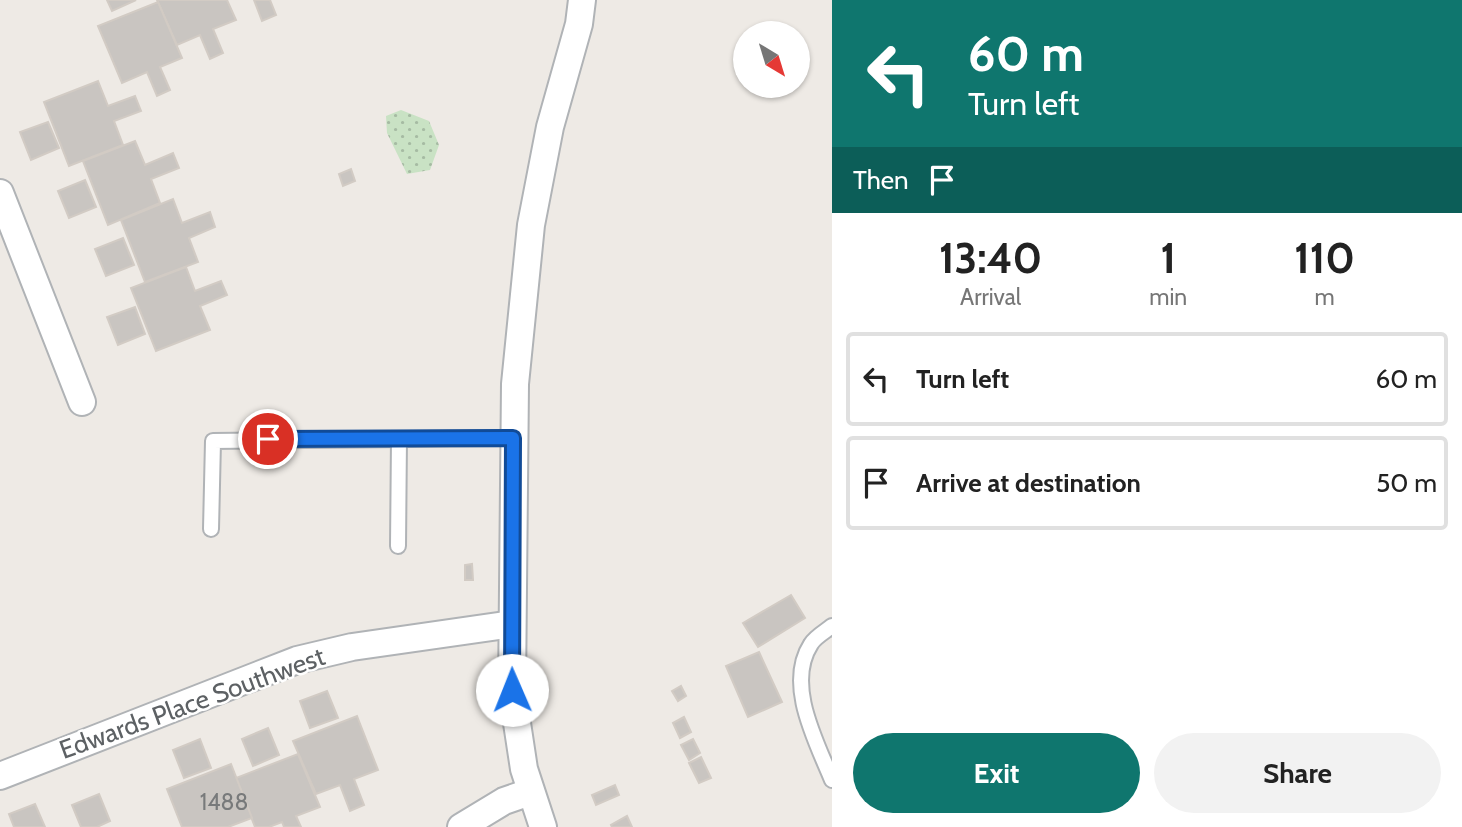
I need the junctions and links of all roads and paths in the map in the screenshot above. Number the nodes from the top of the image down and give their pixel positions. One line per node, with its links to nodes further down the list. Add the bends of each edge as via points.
1 (582, 0): 4 (street, via 531,225)
2 (0, 194): 3 (street)
3 (82, 402)
4 (513, 438): 5 (lane); 8 (street)
5 (399, 439): 6 (lane, via 213,441); 7 (lane)
6 (211, 529)
7 (398, 546)
8 (512, 624): 10 (street, Edwards Place Southwest, via 352,646 297,660); 12 (street, via 512,690)
9 (832, 626): 11 (lane, via 811,643 800,680 811,731)
10 (0, 776)
11 (832, 780)
12 (530, 792): 13 (street, via 504,801); 14 (street)
13 (461, 827)
14 (543, 827)

